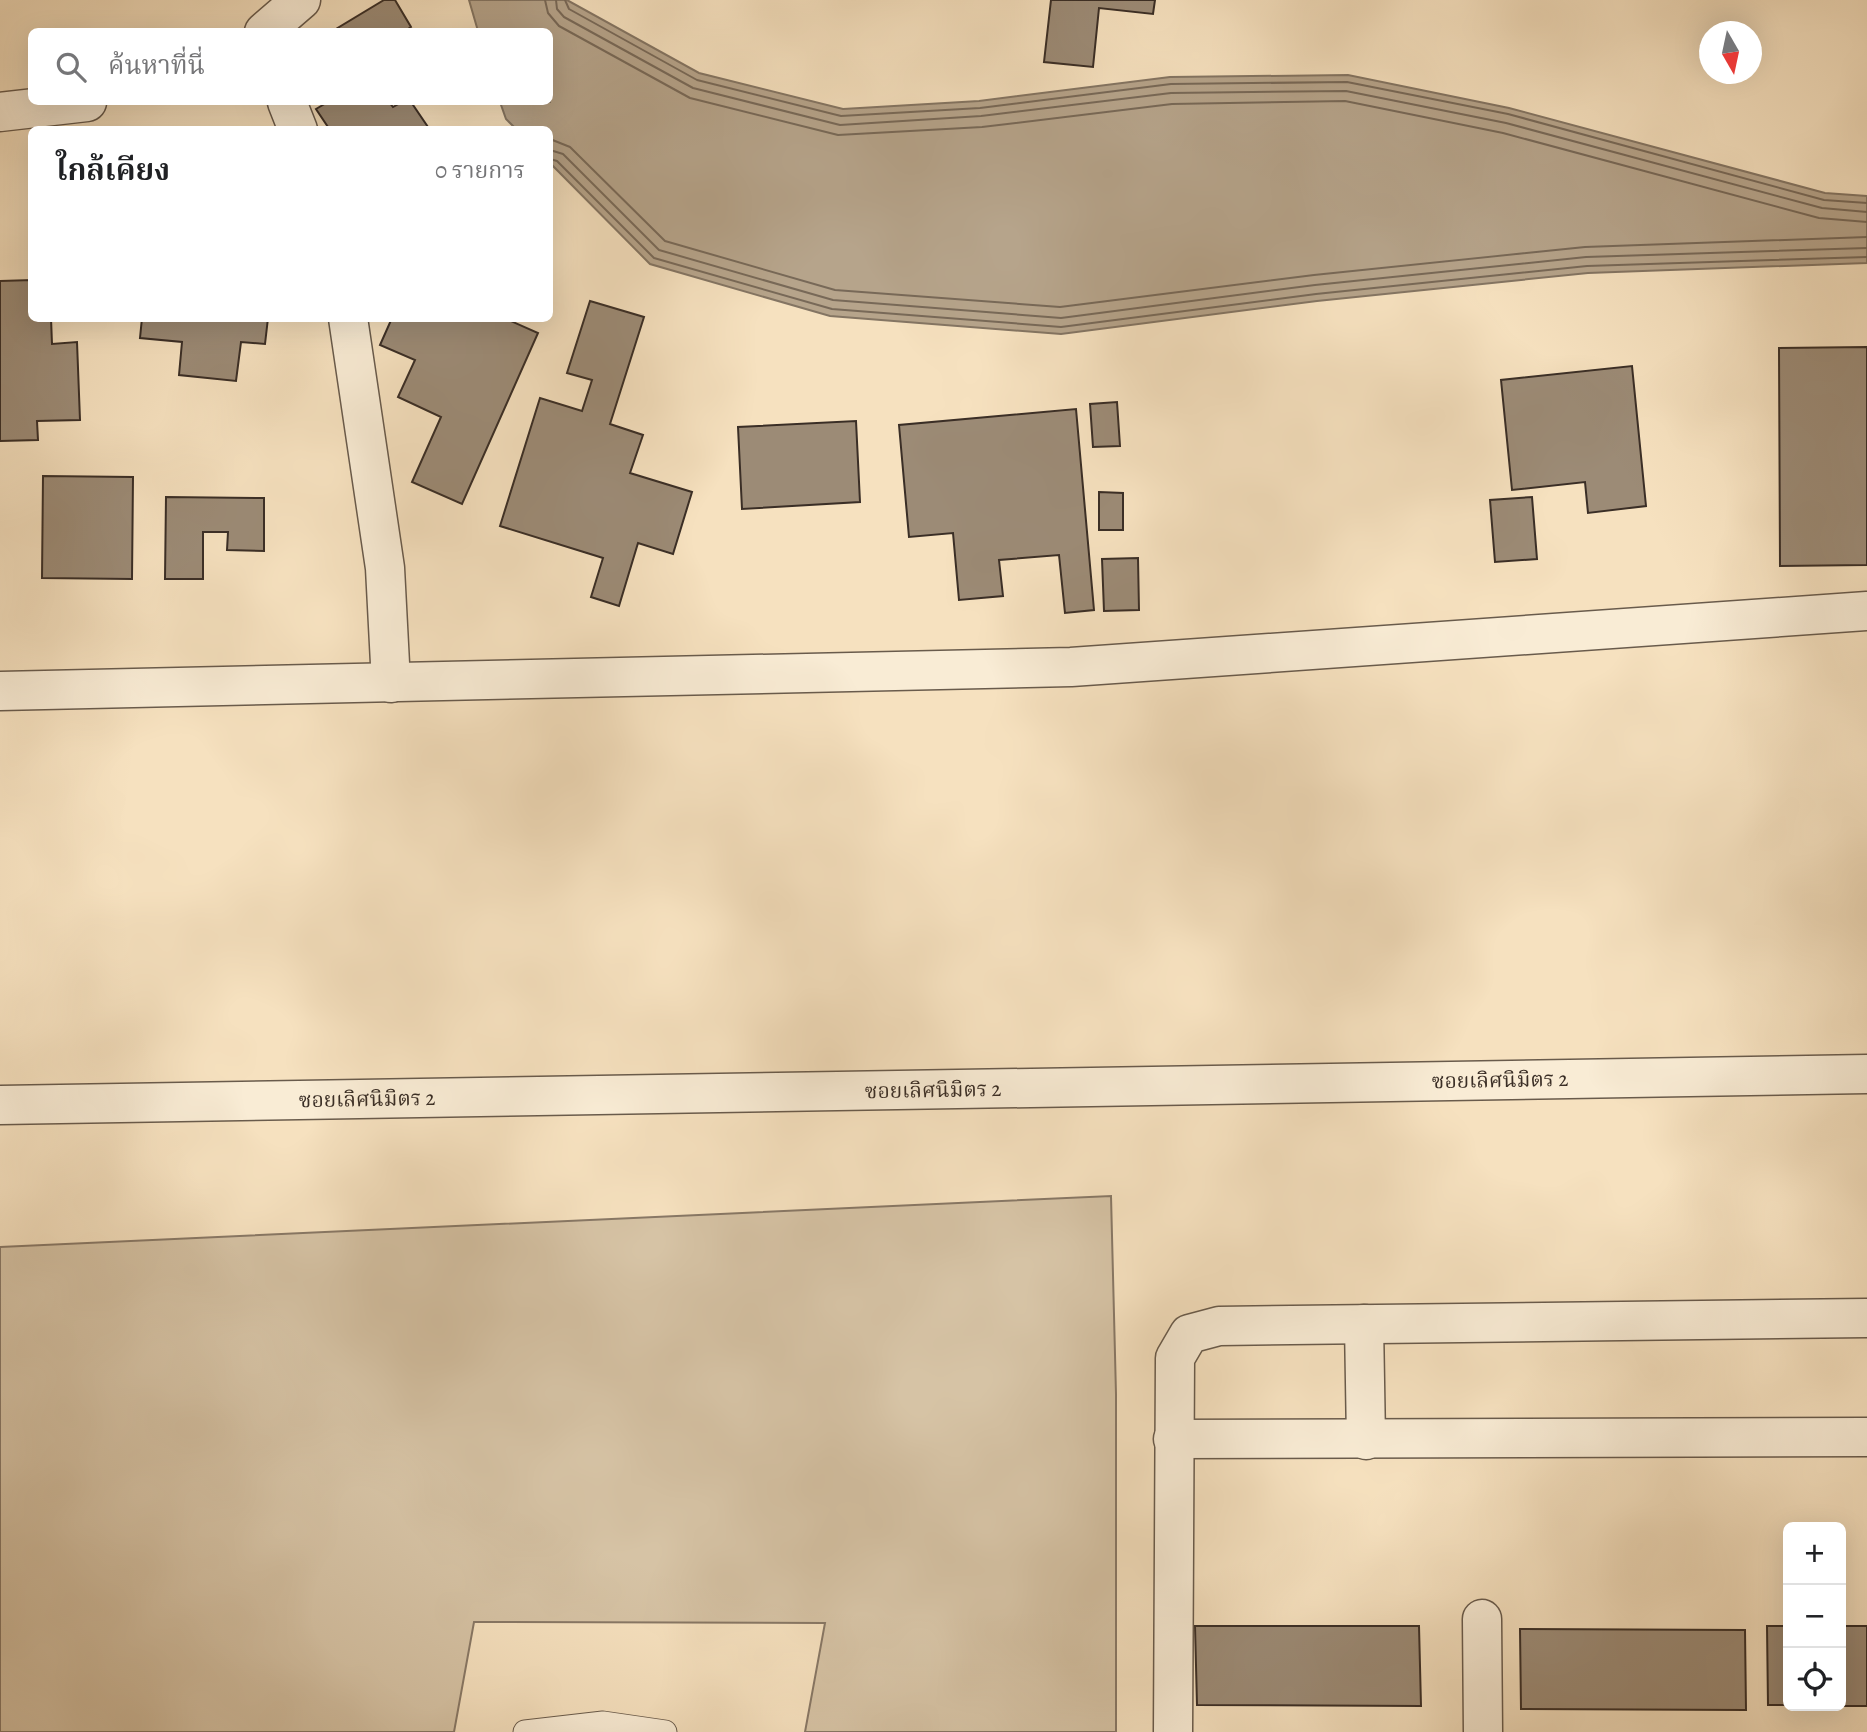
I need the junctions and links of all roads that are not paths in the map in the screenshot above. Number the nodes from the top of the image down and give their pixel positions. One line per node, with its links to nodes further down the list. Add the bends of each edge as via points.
1 (301, 0): 2 (street)
2 (269, 28)
3 (61, 105): 5 (street)
4 (288, 105): 6 (street)
5 (0, 112)
6 (297, 126)
7 (349, 322): 9 (street, via 385,568)
8 (1867, 611): 9 (street, via 1071,667)
9 (391, 682): 10 (street)
10 (0, 691)
11 (1867, 1074): 12 (street, ซอยเลิศนิมิตร 2)
12 (0, 1105)
13 (1867, 1318): 14 (street)
14 (1364, 1324): 16 (street, via 1219,1325 1189,1334 1175,1358); 17 (street)
15 (1867, 1437): 17 (street)
16 (1173, 1439): 17 (street); 21 (street)
17 (1366, 1440)
18 (1482, 1619): 22 (street)
19 (524, 1732): 20 (lane, via 603,1723)
20 (665, 1732)
21 (1173, 1732)
22 (1483, 1732)

